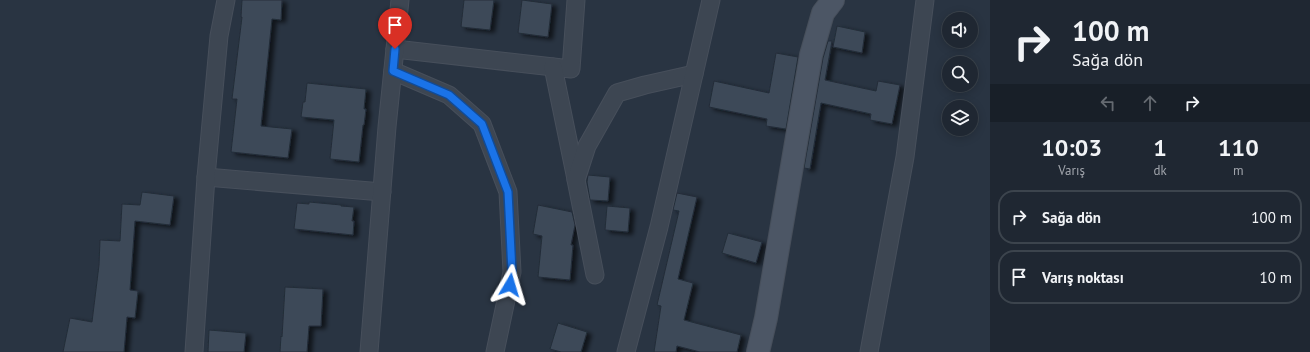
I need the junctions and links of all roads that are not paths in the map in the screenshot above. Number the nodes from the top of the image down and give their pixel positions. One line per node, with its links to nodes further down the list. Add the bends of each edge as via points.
1 (226, 0): 11 (street, via 219,36)
2 (400, 0): 7 (street)
3 (576, 0): 8 (street, via 571,69)
4 (711, 0): 10 (street)
5 (833, 0): 19 (street, via 823,13 811,55)
6 (925, 0): 20 (street, via 906,157)
7 (395, 49): 8 (street); 9 (street)
8 (553, 67): 12 (street)
9 (393, 71): 13 (street); 17 (street, via 449,95 482,124 508,192 512,272)
10 (694, 74): 12 (street, via 616,93 587,146); 18 (street, via 659,227)
11 (206, 177): 13 (street); 15 (street)
12 (576, 180): 14 (street)
13 (382, 192): 16 (street)
14 (595, 275)
15 (194, 352)
16 (369, 352)
17 (495, 352)
18 (626, 352)
19 (758, 352)
20 (869, 352)

